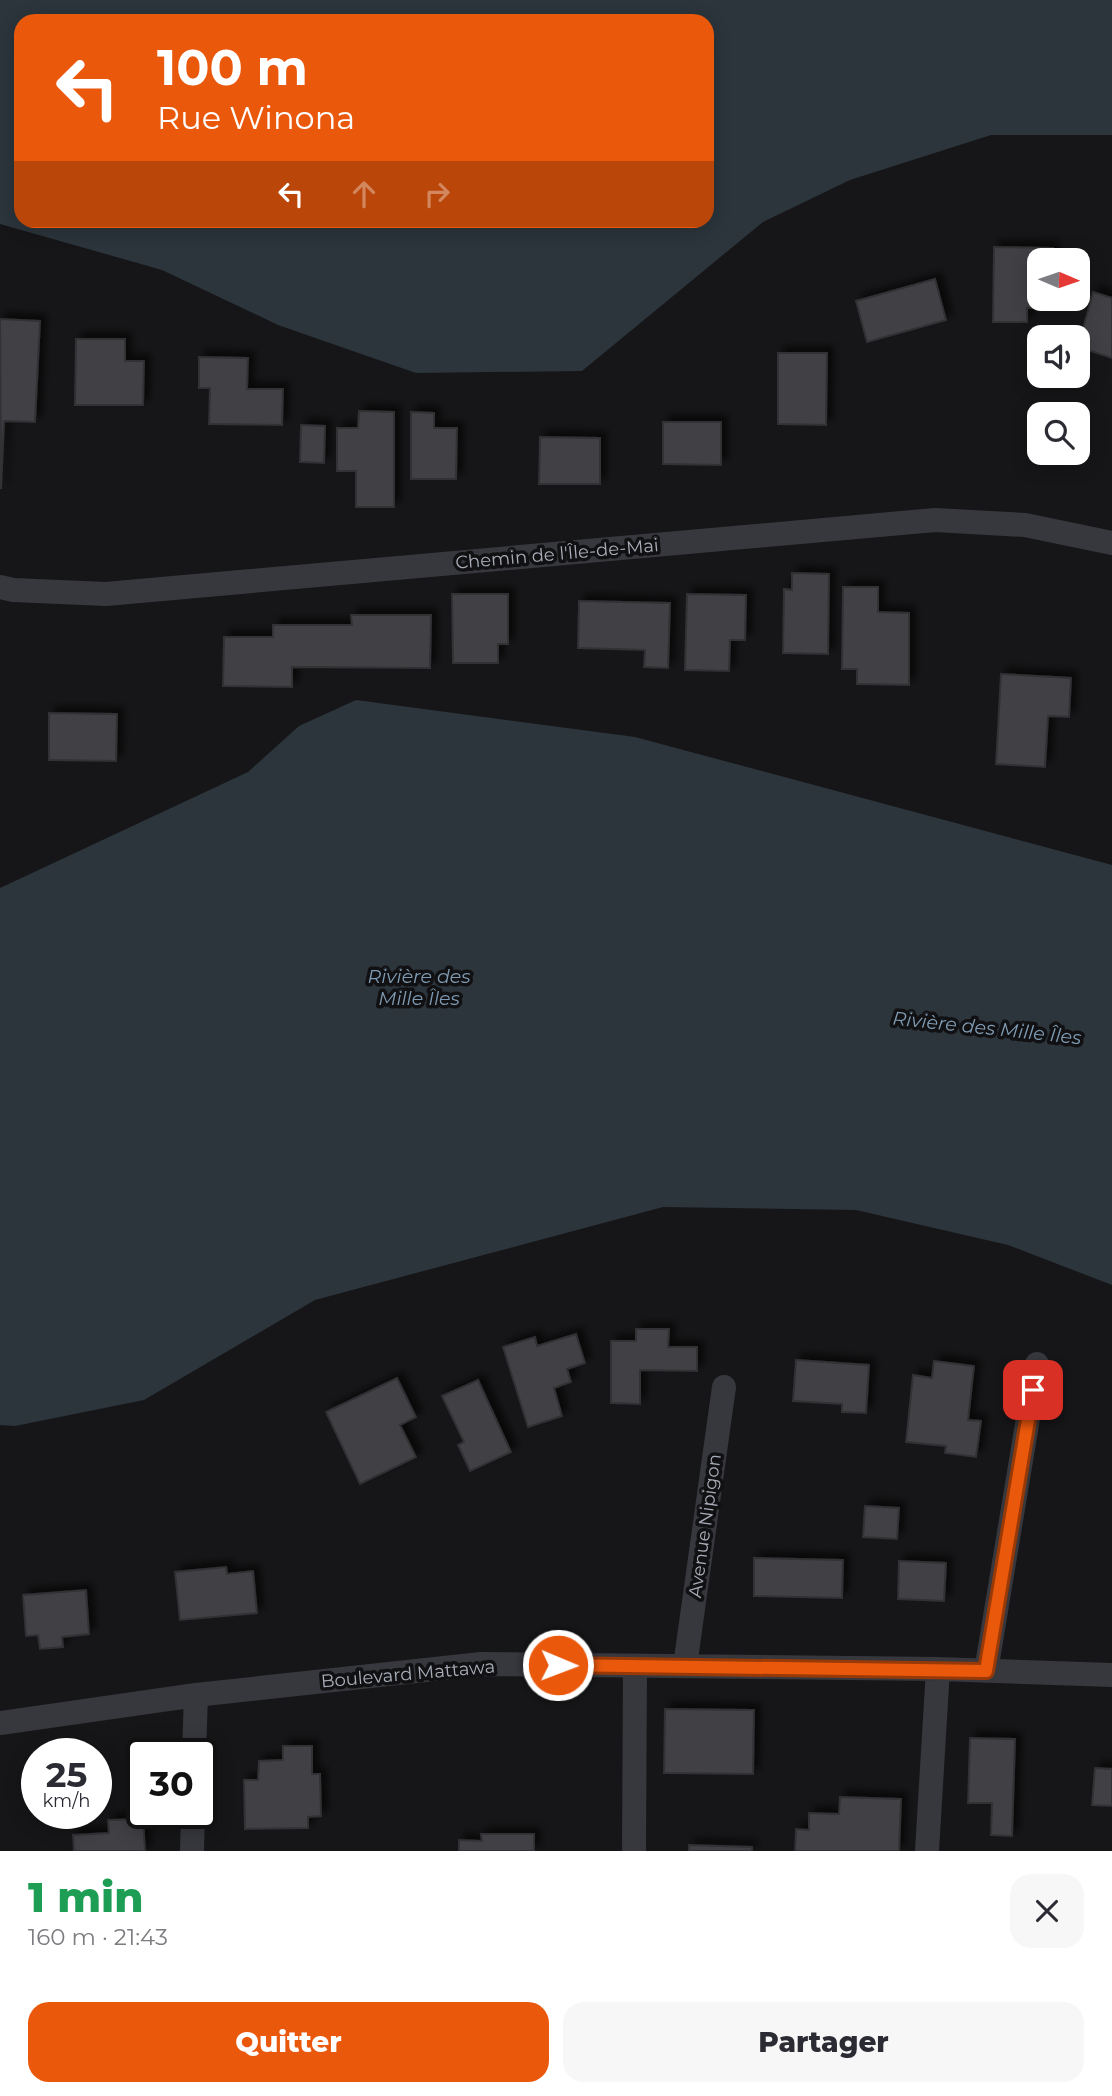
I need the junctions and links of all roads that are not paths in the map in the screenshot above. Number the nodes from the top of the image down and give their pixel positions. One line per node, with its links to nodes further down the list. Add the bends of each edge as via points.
1 (1112, 543): 2 (street, Chemin de l'Île-de-Mai, via 1025,524 935,520 106,594)
2 (0, 587)
3 (1037, 1364): 8 (street)
4 (724, 1387): 6 (street, Avenue Nipigon)
5 (635, 1666): 6 (street, Boulevard Mattawa); 10 (street, Boulevard Mattawa, via 481,1664); 15 (street)
6 (685, 1666): 7 (street, Boulevard Mattawa)
7 (939, 1669): 8 (street, Boulevard Mattawa); 16 (street)
8 (986, 1671): 9 (street, Boulevard Mattawa)
9 (1112, 1675)
10 (196, 1695): 11 (street, Boulevard Mattawa); 12 (street)
11 (0, 1723)
12 (195, 1738)
13 (193, 1829): 14 (street)
14 (192, 1851)
15 (634, 1851)
16 (927, 1851)

